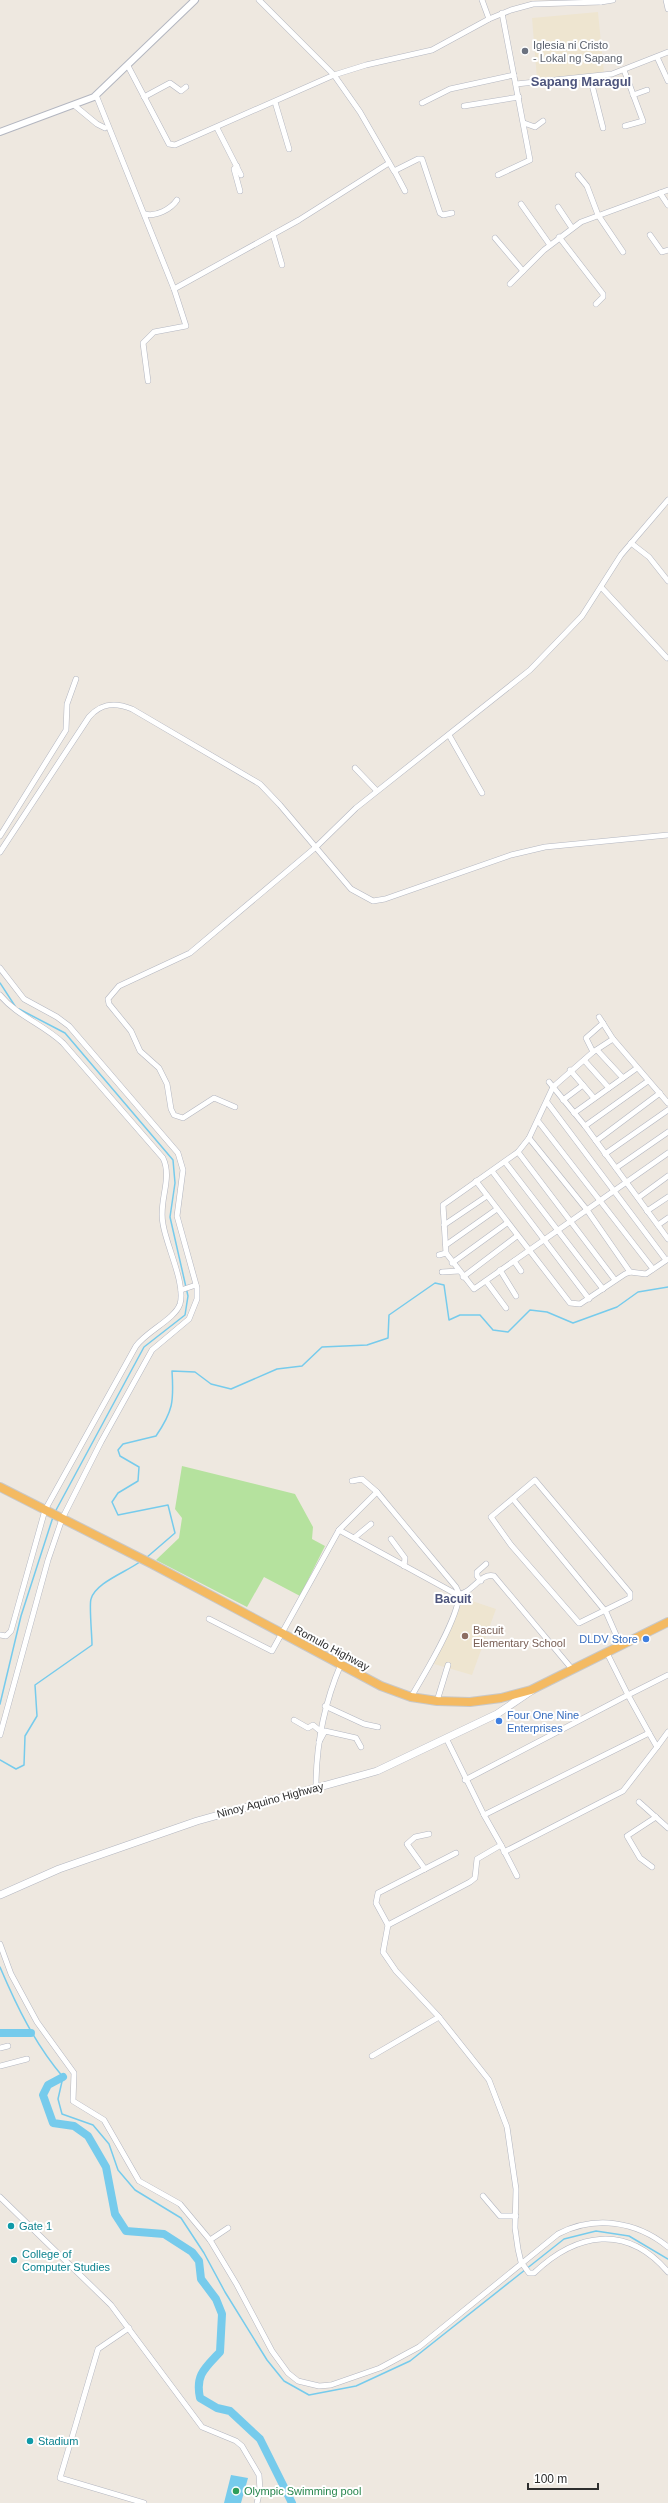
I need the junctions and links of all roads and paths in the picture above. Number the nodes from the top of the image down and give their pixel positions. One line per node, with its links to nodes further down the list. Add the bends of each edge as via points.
1 (195, 0): 12 (street)
2 (259, 0): 14 (street)
3 (482, 0): 9 (street)
4 (612, 0): 6 (street)
5 (666, 0): 7 (street)
6 (601, 1): 8 (street, via 533,4)
7 (668, 9)
8 (502, 13): 9 (street); 15 (street)
9 (489, 19): 14 (street, via 432,50)
10 (668, 52): 11 (street)
11 (657, 57): 13 (street); 17 (street)
12 (128, 66): 21 (street); 23 (street)
13 (624, 70): 16 (street); 22 (street)
14 (334, 75): 25 (street); 37 (street, via 360,112)
15 (514, 75): 18 (street); 26 (street, via 450,89)
16 (590, 77): 18 (street); 34 (street)
17 (668, 81)
18 (516, 84): 24 (street)
19 (186, 87): 23 (street, via 181,91 170,83)
20 (647, 90): 22 (street)
21 (96, 95): 27 (street); 52 (street)
22 (633, 95): 31 (street, via 643,121)
23 (144, 97): 33 (street, via 169,144 173,145)
24 (519, 97): 28 (street); 30 (street)
25 (275, 102): 33 (street); 36 (street)
26 (422, 103)
27 (74, 105): 32 (street, via 96,124); 35 (street)
28 (464, 106)
29 (543, 121): 30 (street, via 535,127)
30 (524, 123): 41 (street, via 530,160)
31 (625, 126)
32 (105, 128)
33 (217, 128): 38 (street)
34 (603, 128)
35 (0, 132)
36 (289, 149)
37 (389, 163): 39 (street); 55 (street)
38 (237, 166): 40 (street); 44 (street, via 234,169)
39 (395, 172): 45 (street); 51 (street, via 422,159 440,213)
40 (241, 175)
41 (498, 175)
42 (578, 175): 53 (street, via 587,186)
43 (668, 190): 46 (street)
44 (240, 191)
45 (405, 192)
46 (660, 193): 49 (street); 53 (street)
47 (177, 200): 52 (street, via 171,208 162,212)
48 (521, 204): 59 (street)
49 (668, 206)
50 (558, 207): 54 (street)
51 (452, 213)
52 (145, 214): 65 (street)
53 (598, 215): 54 (street); 61 (street)
54 (572, 228): 57 (street)
55 (273, 234): 62 (street); 65 (street)
56 (650, 235): 60 (street, via 658,249 664,252)
57 (558, 237): 59 (street); 66 (street, via 603,294)
58 (495, 238): 63 (street)
59 (550, 245): 63 (street)
60 (668, 250)
61 (623, 252)
62 (282, 265)
63 (523, 271): 64 (street)
64 (510, 284)
65 (174, 289): 67 (street, via 186,326 154,332 144,343)
66 (596, 304)
67 (148, 382)
68 (668, 500): 69 (street)
69 (631, 543): 70 (street, via 649,557); 71 (street)
70 (668, 580)
71 (601, 587): 72 (street); 74 (street, via 568,633 530,670)
72 (667, 658)
73 (76, 679): 79 (street, via 66,712 66,730)
74 (449, 735): 76 (street); 77 (street)
75 (355, 768): 76 (street)
76 (377, 791): 80 (street)
77 (482, 793)
78 (668, 835): 80 (street, via 545,847 377,901 367,899 351,889)
79 (0, 836)
80 (316, 847): 81 (street, via 256,781 132,709 108,704 99,707 89,717); 102 (street, via 190,953 119,986 108,999 109,1004 135,1038 140,1051 159,1068 167,1084 171,1109 176,1117 186,1117 214,1098)
81 (0, 852)
82 (0, 968): 152 (street, via 24,999 69,1026 178,1153 183,1170 177,1216)
83 (0, 995): 153 (street, via 14,1010 52,1033 63,1043 163,1158 168,1172 162,1204 162,1223)
84 (599, 1017): 85 (street)
85 (603, 1023): 86 (street); 87 (street, via 586,1038)
86 (613, 1039): 87 (street); 89 (street)
87 (595, 1051): 88 (street); 91 (street)
88 (584, 1060): 90 (street); 96 (street)
89 (637, 1068): 91 (street); 92 (street)
90 (570, 1070): 94 (street); 95 (street)
91 (623, 1078): 96 (street)
92 (648, 1081): 97 (street); 106 (street)
93 (549, 1082): 95 (street)
94 (583, 1085): 98 (street); 99 (street)
95 (553, 1087): 99 (street); 100 (street)
96 (609, 1088): 98 (street)
97 (660, 1093): 101 (street); 109 (street)
98 (594, 1098): 104 (street)
99 (563, 1100): 104 (street)
100 (546, 1102): 105 (street); 119 (street)
101 (668, 1103)
102 (236, 1107)
103 (668, 1110): 112 (street)
104 (574, 1113): 106 (street)
105 (538, 1121): 108 (street); 123 (street)
106 (585, 1126): 109 (street)
107 (668, 1132): 114 (street)
108 (529, 1138): 110 (street); 125 (street)
109 (596, 1140): 112 (street)
110 (518, 1152): 113 (street); 128 (street)
111 (668, 1153): 118 (street)
112 (606, 1154): 114 (street)
113 (506, 1162): 115 (street); 132 (street)
114 (616, 1168): 118 (street)
115 (492, 1171): 117 (street); 135 (street)
116 (668, 1176): 122 (street)
117 (476, 1181): 120 (street); 130 (street, via 443,1205)
118 (626, 1182): 119 (street); 122 (street)
119 (614, 1190): 123 (street); 140 (street)
120 (487, 1196): 124 (street); 130 (street)
121 (668, 1197): 126 (street)
122 (638, 1198): 126 (street)
123 (601, 1200): 125 (street); 144 (street)
124 (497, 1209): 129 (street); 136 (street)
125 (587, 1210): 128 (street); 148 (street)
126 (648, 1211): 131 (street)
127 (668, 1218): 131 (street)
128 (571, 1220): 132 (street); 150 (street)
129 (507, 1222): 133 (street); 142 (street)
130 (444, 1225): 136 (street)
131 (658, 1225): 134 (street)
132 (556, 1231): 135 (street); 154 (street)
133 (517, 1236): 137 (street); 149 (street)
134 (668, 1239)
135 (543, 1240): 137 (street); 156 (street)
136 (446, 1246): 138 (street)
137 (528, 1251): 141 (street); 156 (street, via 570,1303 580,1304)
138 (446, 1254): 139 (street); 142 (street)
139 (439, 1255)
140 (667, 1260): 144 (street)
141 (514, 1261): 143 (street); 146 (street)
142 (452, 1263): 145 (street)
143 (500, 1270): 151 (street); 155 (street)
144 (653, 1270): 148 (street, via 646,1274)
145 (459, 1271): 147 (street); 149 (street)
146 (521, 1271)
147 (442, 1272)
148 (630, 1272): 150 (street)
149 (463, 1277): 151 (street, via 474,1289)
150 (615, 1280): 154 (street)
151 (486, 1281): 157 (street)
152 (195, 1286): 153 (street); 163 (street, via 197,1298 189,1319 152,1350)
153 (182, 1289): 162 (street, via 177,1310 136,1346)
154 (603, 1290): 156 (street)
155 (516, 1296)
156 (589, 1299)
157 (506, 1308)
158 (352, 1481): 160 (street, via 362,1479)
159 (0, 1488): 162 (highway, Romulo Highway)
160 (377, 1492): 165 (street); 171 (street, via 451,1580)
161 (513, 1500): 172 (street); 172 (street, via 492,1516 492,1519 516,1551 577,1622 581,1624); 172 (street, via 536,1480 567,1517 630,1595 630,1598)
162 (46, 1511): 163 (highway, Romulo Highway); 176 (street, via 11,1631 6,1636)
163 (61, 1519): 175 (highway, Romulo Highway, via 152,1564); 193 (street)
164 (371, 1524): 166 (street)
165 (339, 1530): 166 (street); 175 (street)
166 (354, 1538): 169 (street)
167 (391, 1539): 169 (street, via 405,1558)
168 (486, 1564): 170 (street, via 477,1572)
169 (404, 1566): 171 (street)
170 (481, 1581): 171 (street); 181 (street, via 488,1576 494,1576)
171 (459, 1595): 185 (street, via 432,1660)
172 (606, 1612): 177 (street)
173 (209, 1619): 175 (street, via 270,1652)
174 (668, 1622): 177 (highway, Romulo Highway)
175 (282, 1634): 179 (highway, Romulo Highway)
176 (0, 1635)
177 (621, 1646): 178 (highway, Romulo Highway)
178 (607, 1653): 181 (highway, Romulo Highway); 184 (street)
179 (341, 1664): 185 (highway, Romulo Highway, via 381,1686); 187 (street)
180 (448, 1665): 186 (street)
181 (572, 1670): 183 (highway, Romulo Highway)
182 (668, 1675): 184 (street)
183 (531, 1690): 186 (highway, Romulo Highway, via 470,1702); 194 (main road, Ninoy Aquino Highway, via 497,1714)
184 (628, 1695): 191 (street); 198 (street)
185 (411, 1696): 186 (highway, Romulo Highway)
186 (437, 1701)
187 (325, 1706): 189 (street, via 364,1724); 190 (street)
188 (294, 1720): 190 (street, via 308,1728 314,1725)
189 (378, 1727)
190 (320, 1730): 195 (street)
191 (649, 1732): 197 (street); 201 (street)
192 (668, 1732): 197 (street)
193 (0, 1735)
194 (447, 1740): 198 (street); 199 (main road, Ninoy Aquino Highway, via 377,1771)
195 (319, 1742): 196 (street, via 325,1731 356,1738); 199 (street)
196 (361, 1747)
197 (657, 1747): 207 (street, via 623,1791)
198 (465, 1780): 201 (street)
199 (316, 1787): 212 (main road, Ninoy Aquino Highway, via 162,1832 59,1869)
200 (639, 1802): 202 (street)
201 (484, 1815): 206 (street)
202 (656, 1817): 204 (street); 209 (street, via 627,1836 640,1858)
203 (668, 1819): 204 (street)
204 (666, 1826)
205 (429, 1834): 210 (street, via 415,1837 407,1844)
206 (501, 1845): 207 (street); 213 (street, via 477,1859 475,1878 470,1882)
207 (504, 1852): 211 (street)
208 (456, 1853): 210 (street)
209 (652, 1867)
210 (425, 1869): 213 (street, via 378,1893 376,1903)
211 (517, 1876)
212 (0, 1895)
213 (388, 1925): 215 (street, via 383,1952 404,1980)
214 (0, 1944): 225 (street, via 12,1974 37,2022 74,2073 73,2101 104,2120 139,2181 180,2204)
215 (439, 2017): 218 (street); 223 (street, via 489,2080 507,2127 512,2151)
216 (8, 2046): 217 (street)
217 (0, 2048)
218 (372, 2056)
219 (27, 2059): 220 (street)
220 (0, 2066)
221 (0, 2196): 229 (street, via 110,2305)
222 (483, 2196): 223 (street, via 500,2216)
223 (516, 2216): 227 (street, via 518,2249)
224 (228, 2228): 225 (street)
225 (210, 2240): 227 (street, via 272,2351 285,2369 298,2381 319,2386 330,2385 380,2368 419,2347)
226 (668, 2247): 227 (street, via 636,2228 607,2222 586,2224 571,2227 558,2234)
227 (522, 2264): 228 (street, via 529,2273 534,2273 568,2247 582,2242 610,2239 642,2247)
228 (668, 2272)
229 (129, 2328): 230 (street, via 98,2349 60,2478); 231 (street, via 202,2427 242,2446 259,2475 260,2490)
230 (144, 2503)
231 (257, 2503)

